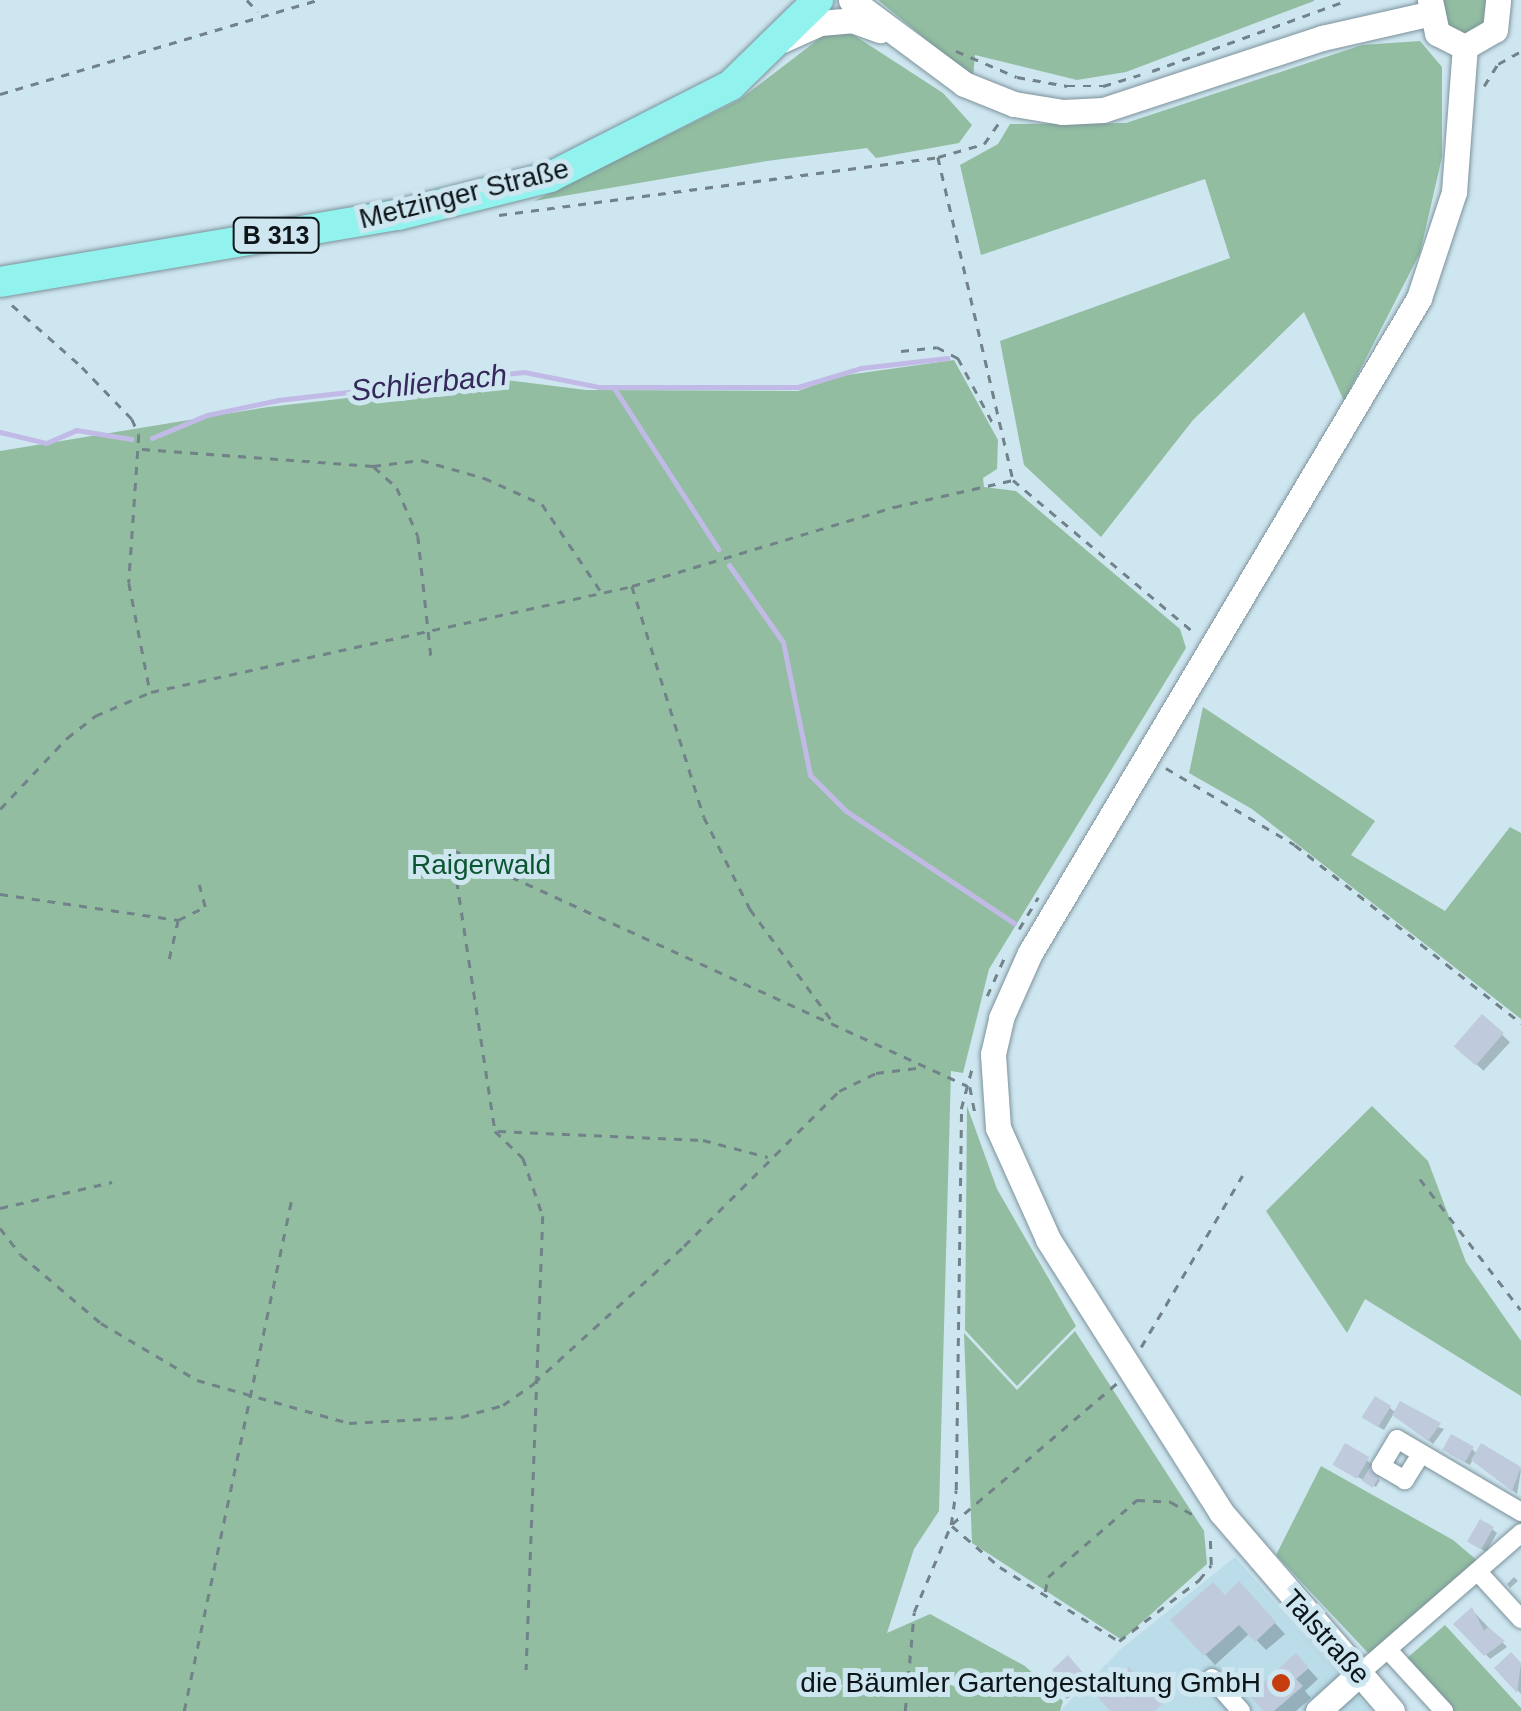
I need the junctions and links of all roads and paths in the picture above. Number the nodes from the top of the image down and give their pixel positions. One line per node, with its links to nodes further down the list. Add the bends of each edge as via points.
1 (246, 0): 8 (path)
2 (318, 0): 8 (path)
3 (818, 0): 10 (main road, Metzinger Straße / B 313)
4 (851, 0): 9 (street)
5 (1348, 0): 12 (path, via 1102,86 1017,76)
6 (1506, 5): 11 (street, via 1487,39)
7 (1429, 7): 9 (street, via 1104,110 1076,112 1014,104 964,84); 11 (street, via 1436,34)
8 (259, 14): 14 (path)
9 (899, 37): 10 (street, via 852,20 820,23)
10 (782, 40): 19 (main road, Metzinger Straße / B 313, via 730,85 680,115 550,177 398,215)
11 (1464, 46): 15 (street, Talstraße)
12 (951, 48)
13 (1521, 50): 15 (path, via 1498,64 1488,84)
14 (0, 94)
15 (1464, 94): 32 (street, Talstraße, via 1454,192 1419,298)
16 (1003, 114): 17 (path, via 984,144)
17 (938, 157): 18 (path, via 588,198); 22 (path)
18 (491, 216)
19 (8, 293)
20 (18, 310): 23 (path, via 132,418)
21 (901, 351): 22 (path, via 937,348 958,358)
22 (998, 433): 25 (path)
23 (142, 449): 24 (path); 31 (path, via 129,526 129,582)
24 (373, 466): 27 (path, via 421,460 542,504); 28 (path, via 396,488 418,536)
25 (1013, 480): 26 (path, via 894,507); 29 (path)
26 (632, 586): 27 (path); 38 (path, via 704,816 750,909)
27 (600, 592): 28 (path)
28 (428, 630): 30 (path); 31 (path)
29 (1201, 638)
30 (431, 656)
31 (150, 692): 33 (path, via 95,716 66,738)
32 (1147, 758): 39 (path, via 1283,836); 50 (street, Talstraße, via 1030,953 1000,1018 993,1054 998,1128 1018,1184)
33 (0, 809)
34 (199, 885): 36 (path, via 205,907)
35 (0, 894): 36 (path)
36 (178, 920): 37 (path)
37 (168, 959)
38 (834, 1023): 40 (path); 41 (path, via 452,849)
39 (1521, 1023)
40 (925, 1067): 42 (path, via 858,1080); 55 (path, via 970,1087 961,1109)
41 (495, 1131): 42 (path, via 703,1140); 51 (path, via 523,1158 542,1216)
42 (769, 1157): 51 (path, via 684,1246)
43 (1242, 1176): 50 (path)
44 (1420, 1179): 49 (path)
45 (112, 1182): 47 (path)
46 (292, 1197): 52 (path)
47 (0, 1208)
48 (0, 1228): 52 (path, via 61,1290 146,1355)
49 (1521, 1310)
50 (1123, 1375): 55 (path); 62 (street, Talstraße, via 1260,1563)
51 (534, 1383): 52 (path, via 503,1404 406,1425 349,1423); 61 (path)
52 (250, 1400): 64 (path)
53 (1421, 1454): 54 (street)
54 (1521, 1512)
55 (950, 1525): 58 (path, via 964,1542); 65 (path, via 914,1612)
56 (1521, 1533): 57 (street)
57 (1478, 1572): 59 (street); 60 (street)
58 (1045, 1594): 58 (path, via 1111,1638 1126,1640 1211,1565 1209,1521 1171,1502 1137,1500 1048,1577)
59 (1521, 1619)
60 (1388, 1650): 62 (street); 69 (street)
61 (526, 1670)
62 (1359, 1674): 67 (street); 68 (street, Talstraße)
63 (1212, 1678): 66 (street)
64 (184, 1711)
65 (905, 1711)
66 (1241, 1711)
67 (1318, 1711)
68 (1392, 1711)
69 (1444, 1711)

